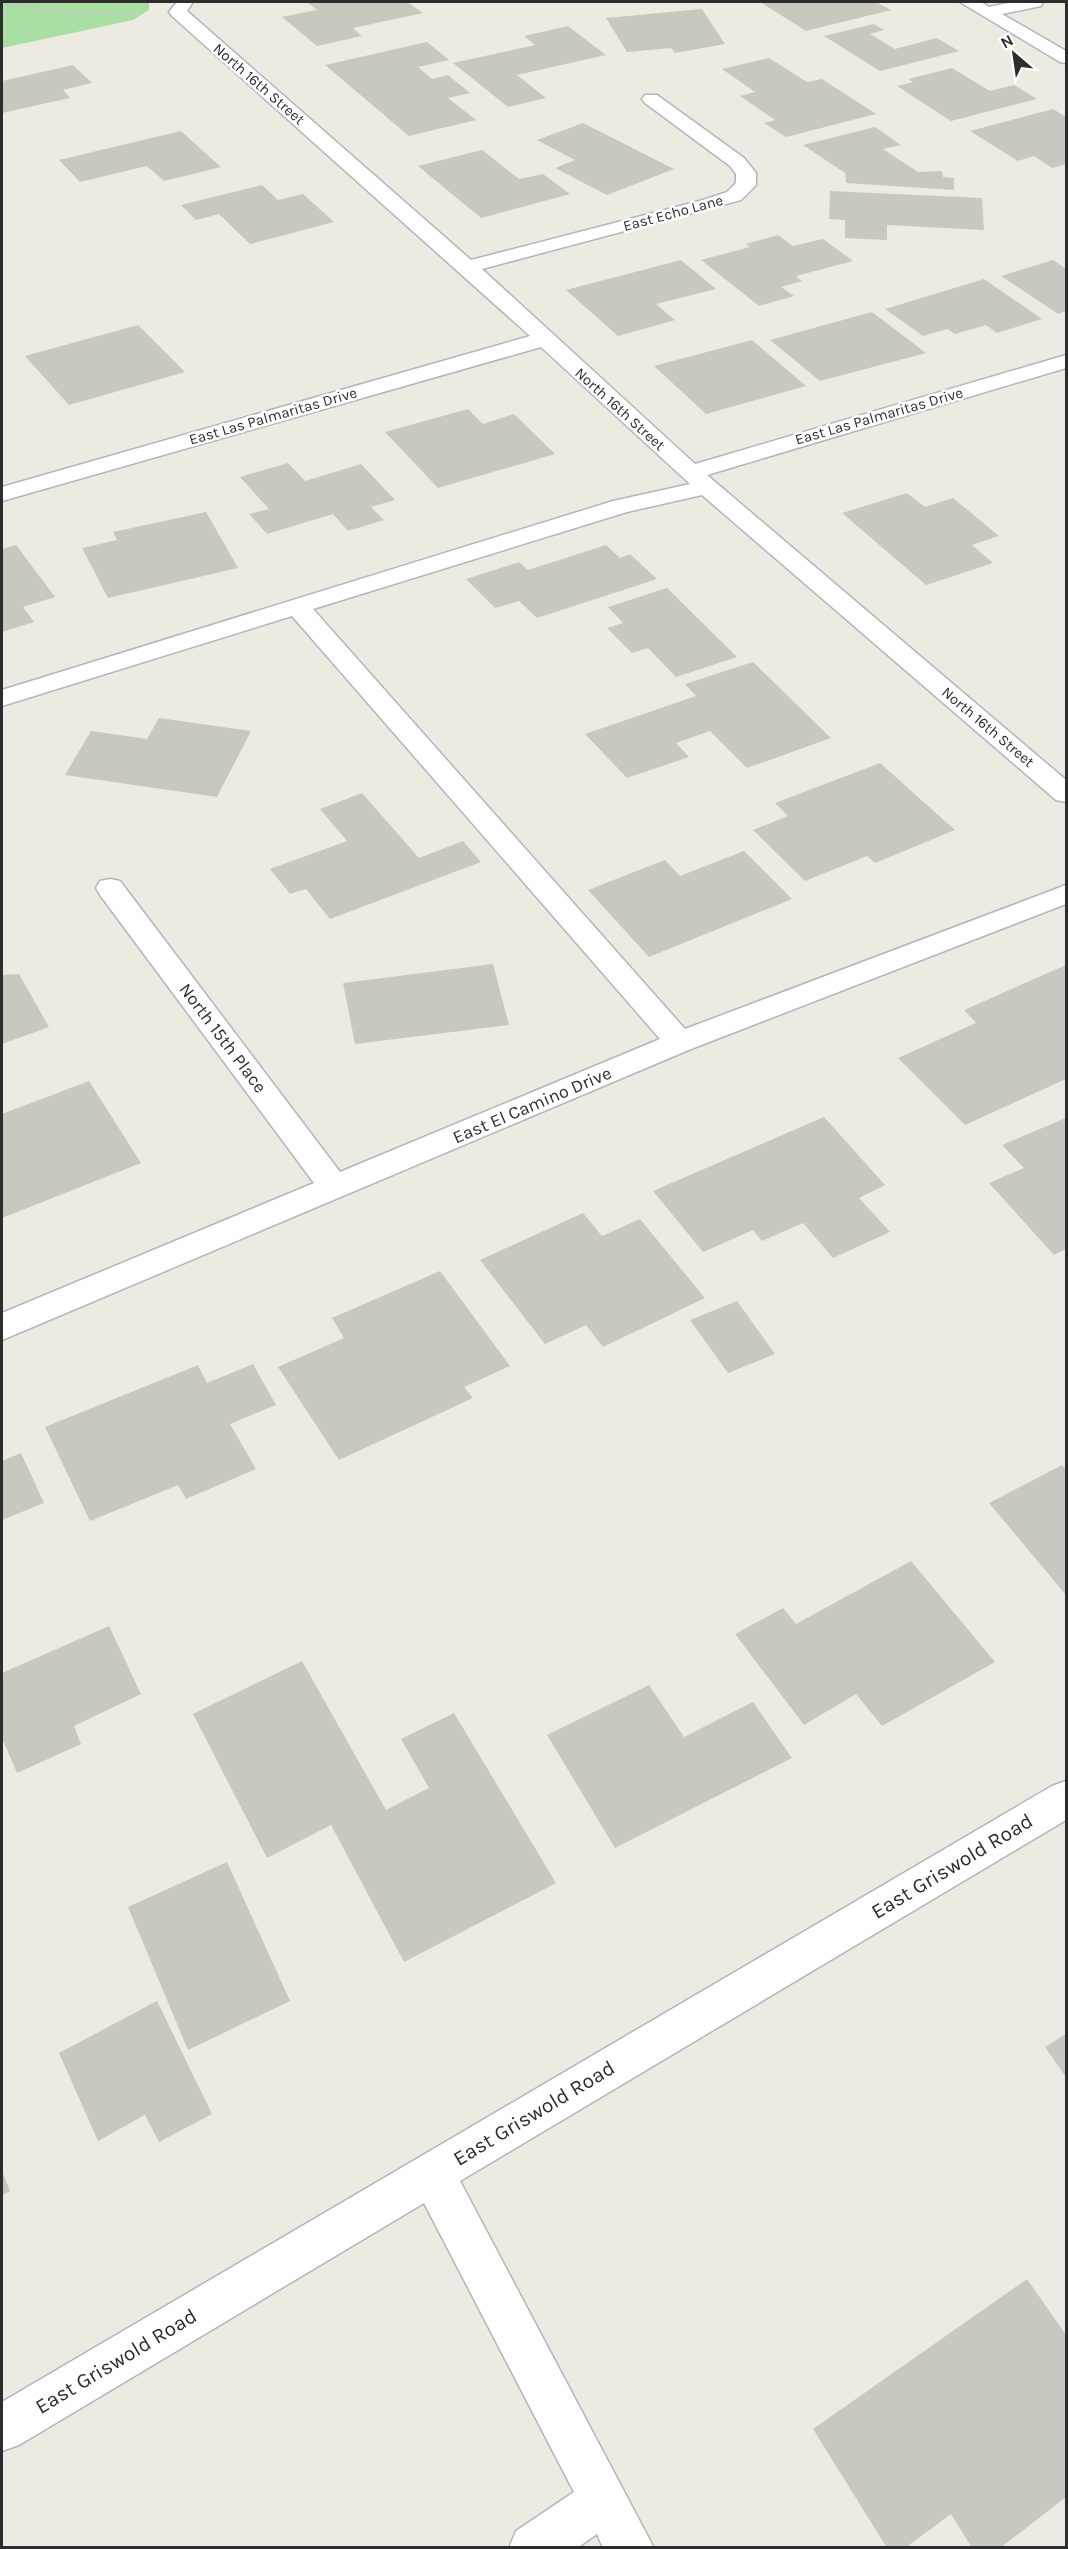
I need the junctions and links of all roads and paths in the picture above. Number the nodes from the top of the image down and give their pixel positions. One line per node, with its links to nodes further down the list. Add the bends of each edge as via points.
1 (969, 2): 5 (street)
2 (1035, 2): 5 (street)
3 (2, 6): 4 (path, via 82,14 148,15)
4 (181, 9): 8 (street, North 16th Street)
5 (988, 12): 6 (street)
6 (1066, 58)
7 (651, 99): 8 (street, East Echo Lane, via 737,162 746,173 746,185 734,196 710,204)
8 (467, 267): 9 (street, North 16th Street)
9 (544, 339): 11 (street, North 16th Street); 12 (street, East Las Palmaritas Drive)
10 (1066, 361): 11 (street, East Las Palmaritas Drive)
11 (699, 479): 13 (street, East Las Palmaritas Drive); 15 (street, North 16th Street)
12 (2, 494)
13 (298, 607): 14 (street, East Las Palmaritas Drive); 18 (street)
14 (2, 698)
15 (1066, 794)
16 (110, 888): 19 (street, North 15th Place)
17 (1066, 894): 18 (street, East El Camino Drive)
18 (680, 1041): 19 (street, East El Camino Drive)
19 (335, 1188): 20 (street, East El Camino Drive)
20 (2, 1327)
21 (1066, 1799): 22 (street, East Griswold Road)
22 (432, 2174): 23 (street, East Griswold Road); 24 (street)
23 (2, 2428)
24 (605, 2500): 25 (street); 26 (street)
25 (533, 2547)
26 (630, 2547)

